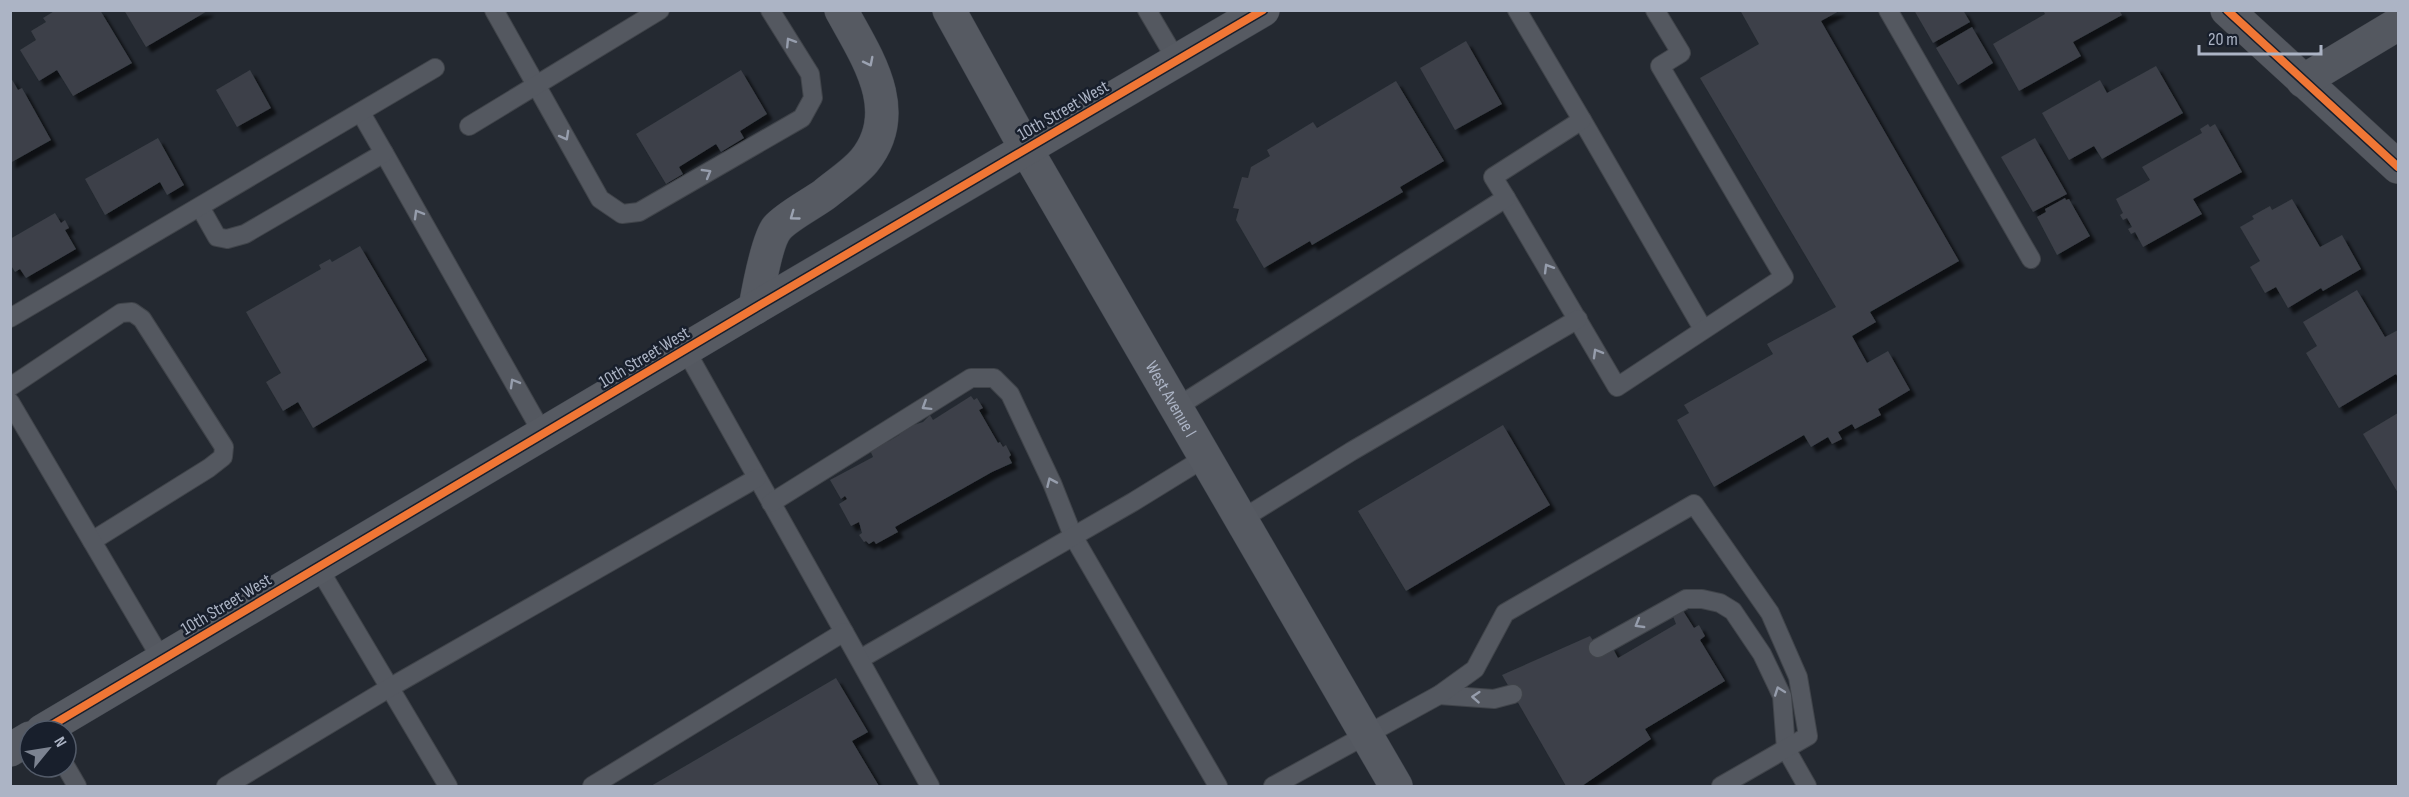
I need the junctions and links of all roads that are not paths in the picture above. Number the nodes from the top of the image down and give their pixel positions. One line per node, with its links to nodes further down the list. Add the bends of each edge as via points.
1 (494, 10): 16 (lane)
2 (660, 10): 16 (lane)
3 (770, 10): 16 (lane, one-way to 3, via 600,199 622,214 639,212 802,118 813,98 810,74)
4 (840, 10): 26 (main road, one-way to 26, via 873,68 883,103 878,138 864,162 776,229)
5 (1148, 10): 13 (lane)
6 (1263, 10): 13 (main road, 10th Street West)
7 (1517, 10): 18 (lane)
8 (1654, 10): 29 (lane, via 1681,53 1660,66 1784,277)
9 (1888, 10): 25 (lane)
10 (2227, 10): 15 (street)
11 (953, 12): 20 (main road, West Avenue I)
12 (2398, 24): 15 (street)
13 (1177, 61): 20 (main road, 10th Street West)
14 (435, 68): 17 (lane)
15 (2302, 81): 22 (street)
16 (537, 85): 19 (lane)
17 (361, 112): 21 (lane); 24 (lane)
18 (1582, 120): 23 (lane, via 1493,177); 29 (lane)
19 (469, 126)
20 (1026, 149): 26 (main road, 10th Street West); 33 (main road, West Avenue I)
21 (384, 153): 24 (lane, via 245,234 218,237); 34 (lane, one-way to 21)
22 (2398, 167)
23 (1506, 198): 28 (lane, one-way to 23); 33 (lane)
24 (200, 207): 27 (lane)
25 (2031, 259)
26 (755, 308): 30 (main road, 10th Street West)
27 (10, 318)
28 (1578, 319): 29 (lane, one-way to 28, via 1617,387); 38 (lane)
29 (1703, 329)
30 (685, 349): 34 (main road, 10th Street West); 36 (lane)
31 (10, 387): 40 (lane, via 121,313 132,312 142,319 224,447 223,457 209,468)
32 (10, 402): 40 (lane)
33 (1177, 408): 35 (main road, West Avenue I)
34 (543, 434): 41 (main road, 10th Street West)
35 (1206, 457): 38 (main road, West Avenue I); 39 (lane)
36 (757, 478): 37 (lane); 46 (lane)
37 (771, 503): 39 (lane, one-way to 37, via 1010,394 994,378 971,378); 42 (lane)
38 (1242, 519): 50 (main road, West Avenue I)
39 (1073, 536): 45 (lane); 56 (lane)
40 (92, 541): 44 (lane)
41 (318, 567): 44 (main road, 10th Street West); 46 (lane)
42 (844, 632): 45 (lane); 54 (lane)
43 (1598, 648): 51 (lane, one-way to 43, via 1782,696 1773,675 1733,612 1720,603 1686,599)
44 (162, 660): 49 (main road, 10th Street West)
45 (860, 660): 55 (lane)
46 (389, 688): 52 (lane); 53 (lane)
47 (1513, 694): 48 (lane, one-way to 48, via 1494,699)
48 (1439, 695): 50 (lane); 51 (lane, via 1475,669 1505,613 1694,504 1770,613 1798,677 1808,736)
49 (62, 719)
50 (1366, 734): 57 (lane); 58 (main road, West Avenue I)
51 (1786, 748): 59 (lane); 60 (lane)
52 (226, 786)
53 (448, 786)
54 (592, 786)
55 (930, 786)
56 (1218, 786)
57 (1274, 786)
58 (1396, 786)
59 (1721, 786)
60 (1807, 786)

